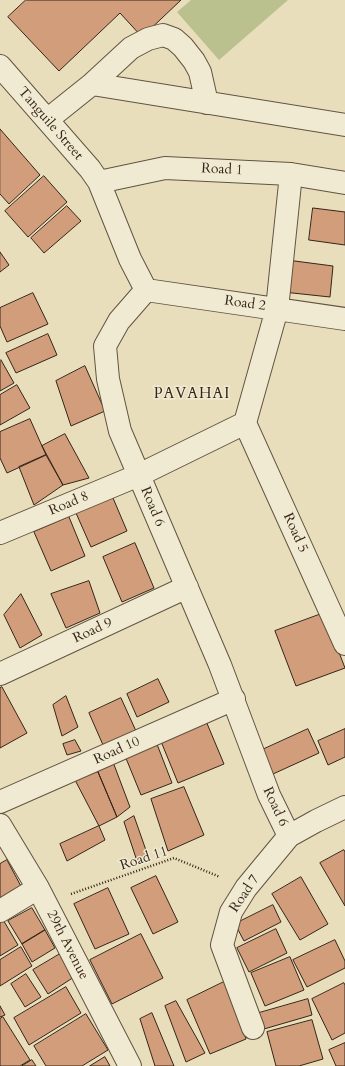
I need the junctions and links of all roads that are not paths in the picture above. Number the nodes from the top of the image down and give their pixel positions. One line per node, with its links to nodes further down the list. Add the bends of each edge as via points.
1 (0, 66): 4 (street, Tanguile Street)
2 (92, 84): 3 (street); 3 (street, via 131,48 163,35 174,39 194,61 200,72); 4 (street)
3 (207, 103): 5 (street)
4 (47, 120): 7 (street, Tanguile Street)
5 (345, 125)
6 (291, 174): 7 (street, Road 1, via 165,168); 8 (street, Road 1); 10 (street)
7 (99, 182): 9 (street, via 130,259)
8 (345, 183)
9 (146, 290): 10 (street, Road 2); 13 (street, Road 6, via 119,321 105,346 108,379 120,431)
10 (277, 309): 11 (street, Road 2); 12 (street)
11 (345, 319)
12 (245, 423): 13 (street); 16 (street, Road 5)
13 (138, 475): 14 (street, Road 8); 15 (street, Road 6)
14 (0, 533)
15 (187, 587): 17 (street, Road 9); 18 (street, Road 6)
16 (345, 644)
17 (0, 674)
18 (234, 700): 19 (street, Road 10); 22 (street, Road 6, via 269,795)
19 (0, 802)
20 (345, 808): 22 (street)
21 (0, 825): 23 (street, 29th Avenue)
22 (289, 836): 25 (street, Road 7, via 246,888 231,912 222,945)
23 (42, 895): 24 (street); 26 (street, 29th Avenue)
24 (0, 911)
25 (253, 1028)
26 (130, 1066)

